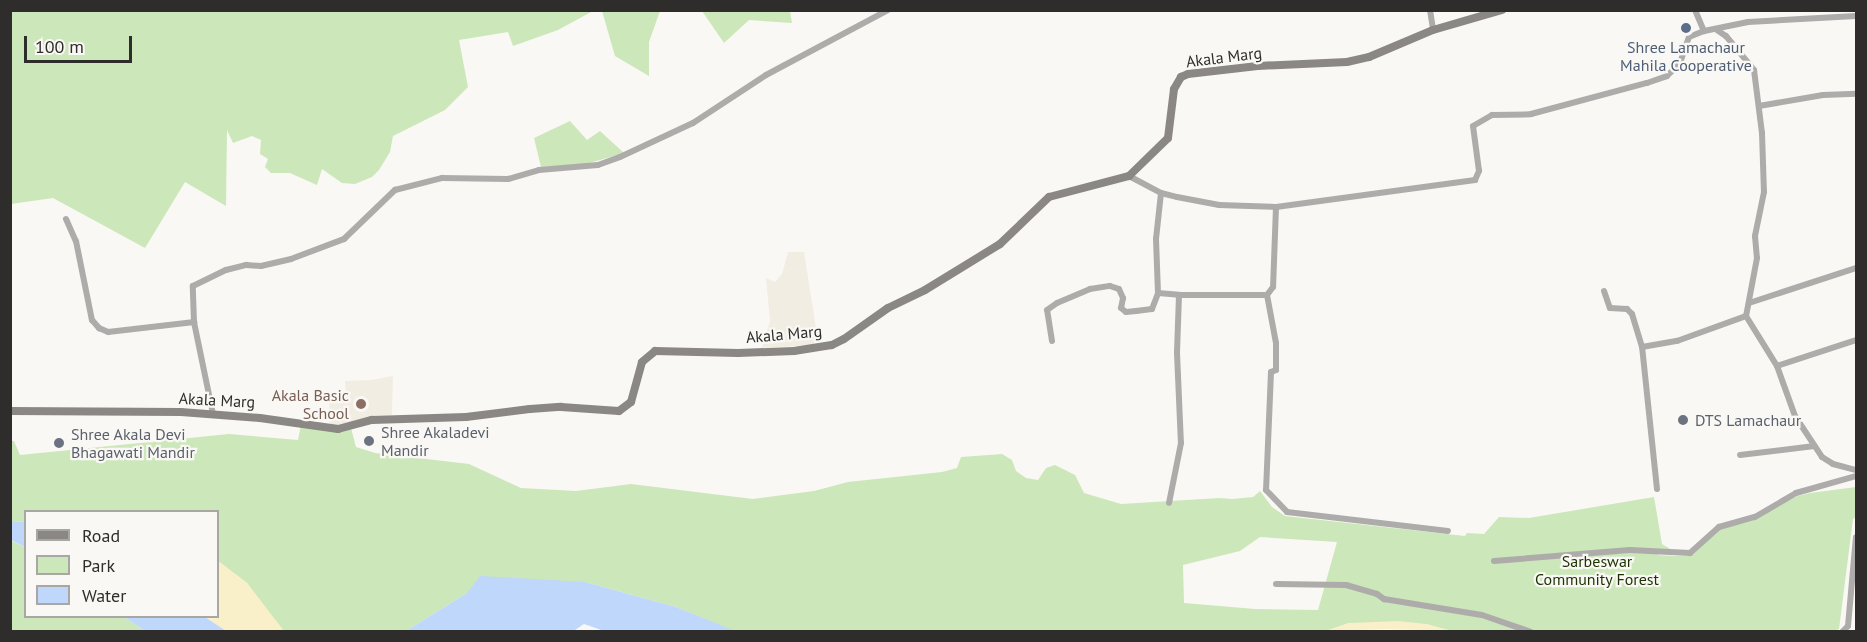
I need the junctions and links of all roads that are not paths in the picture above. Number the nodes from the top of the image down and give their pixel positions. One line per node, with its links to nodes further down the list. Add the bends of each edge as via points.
1 (888, 10): 22 (street, via 765,75 693,123 609,161 539,170 508,180 442,177 395,190 344,239 291,260 226,270 192,286)
2 (1430, 10): 6 (street)
3 (1502, 10): 6 (main road, Akala Marg)
4 (1695, 10): 7 (street)
5 (1857, 16): 8 (street, via 1748,22)
6 (1434, 30): 11 (main road, Akala Marg, via 1347,62 1258,66 1181,77 1174,89 1168,138)
7 (1704, 30): 8 (street); 13 (street, via 1689,37 1680,63 1667,75 1531,114 1492,115 1473,126 1479,171 1475,180)
8 (1716, 30): 10 (street, via 1726,36 1754,70)
9 (1857, 94): 10 (street, via 1823,95)
10 (1759, 106): 20 (street, via 1764,192 1756,227 1757,258)
11 (1129, 176): 12 (street); 28 (main road, Akala Marg, via 1049,197 1000,244 832,345 738,353 655,351 642,362 631,402 619,411 561,407 466,417 372,420 338,429)
12 (1161, 193): 13 (street, via 1219,205); 17 (street, via 1156,240)
13 (1276, 207): 19 (street, via 1273,287)
14 (66, 219): 22 (street, via 76,241 92,320 99,328 108,332)
15 (1857, 268): 20 (street)
16 (1604, 291): 25 (street, via 1610,308 1627,309 1632,314)
17 (1158, 293): 18 (street); 24 (street, via 1152,309 1126,312 1121,308 1119,290 1110,286 1090,289 1057,303 1047,310)
18 (1179, 295): 19 (street); 33 (street, via 1180,443)
19 (1267, 295): 34 (street, via 1276,343 1276,370 1271,372 1266,490 1287,512)
20 (1749, 303): 21 (street)
21 (1746, 316): 25 (street, via 1677,341); 26 (street)
22 (194, 322): 28 (street)
23 (1857, 340): 26 (street)
24 (1052, 341)
25 (1642, 347): 32 (street)
26 (1777, 366): 29 (street, via 1795,416)
27 (10, 411): 28 (main road, Akala Marg)
28 (213, 414)
29 (1814, 446): 30 (street); 31 (street, via 1833,464)
30 (1740, 455)
31 (1856, 471): 36 (street, via 1830,485 1796,493 1755,517 1719,527 1690,553 1630,550)
32 (1657, 489)
33 (1169, 503)
34 (1448, 531)
35 (1857, 537): 39 (street, via 1848,626)
36 (1494, 561)
37 (1276, 584): 38 (street, via 1346,585 1384,599 1482,615)
38 (1531, 632)
39 (1842, 632)

